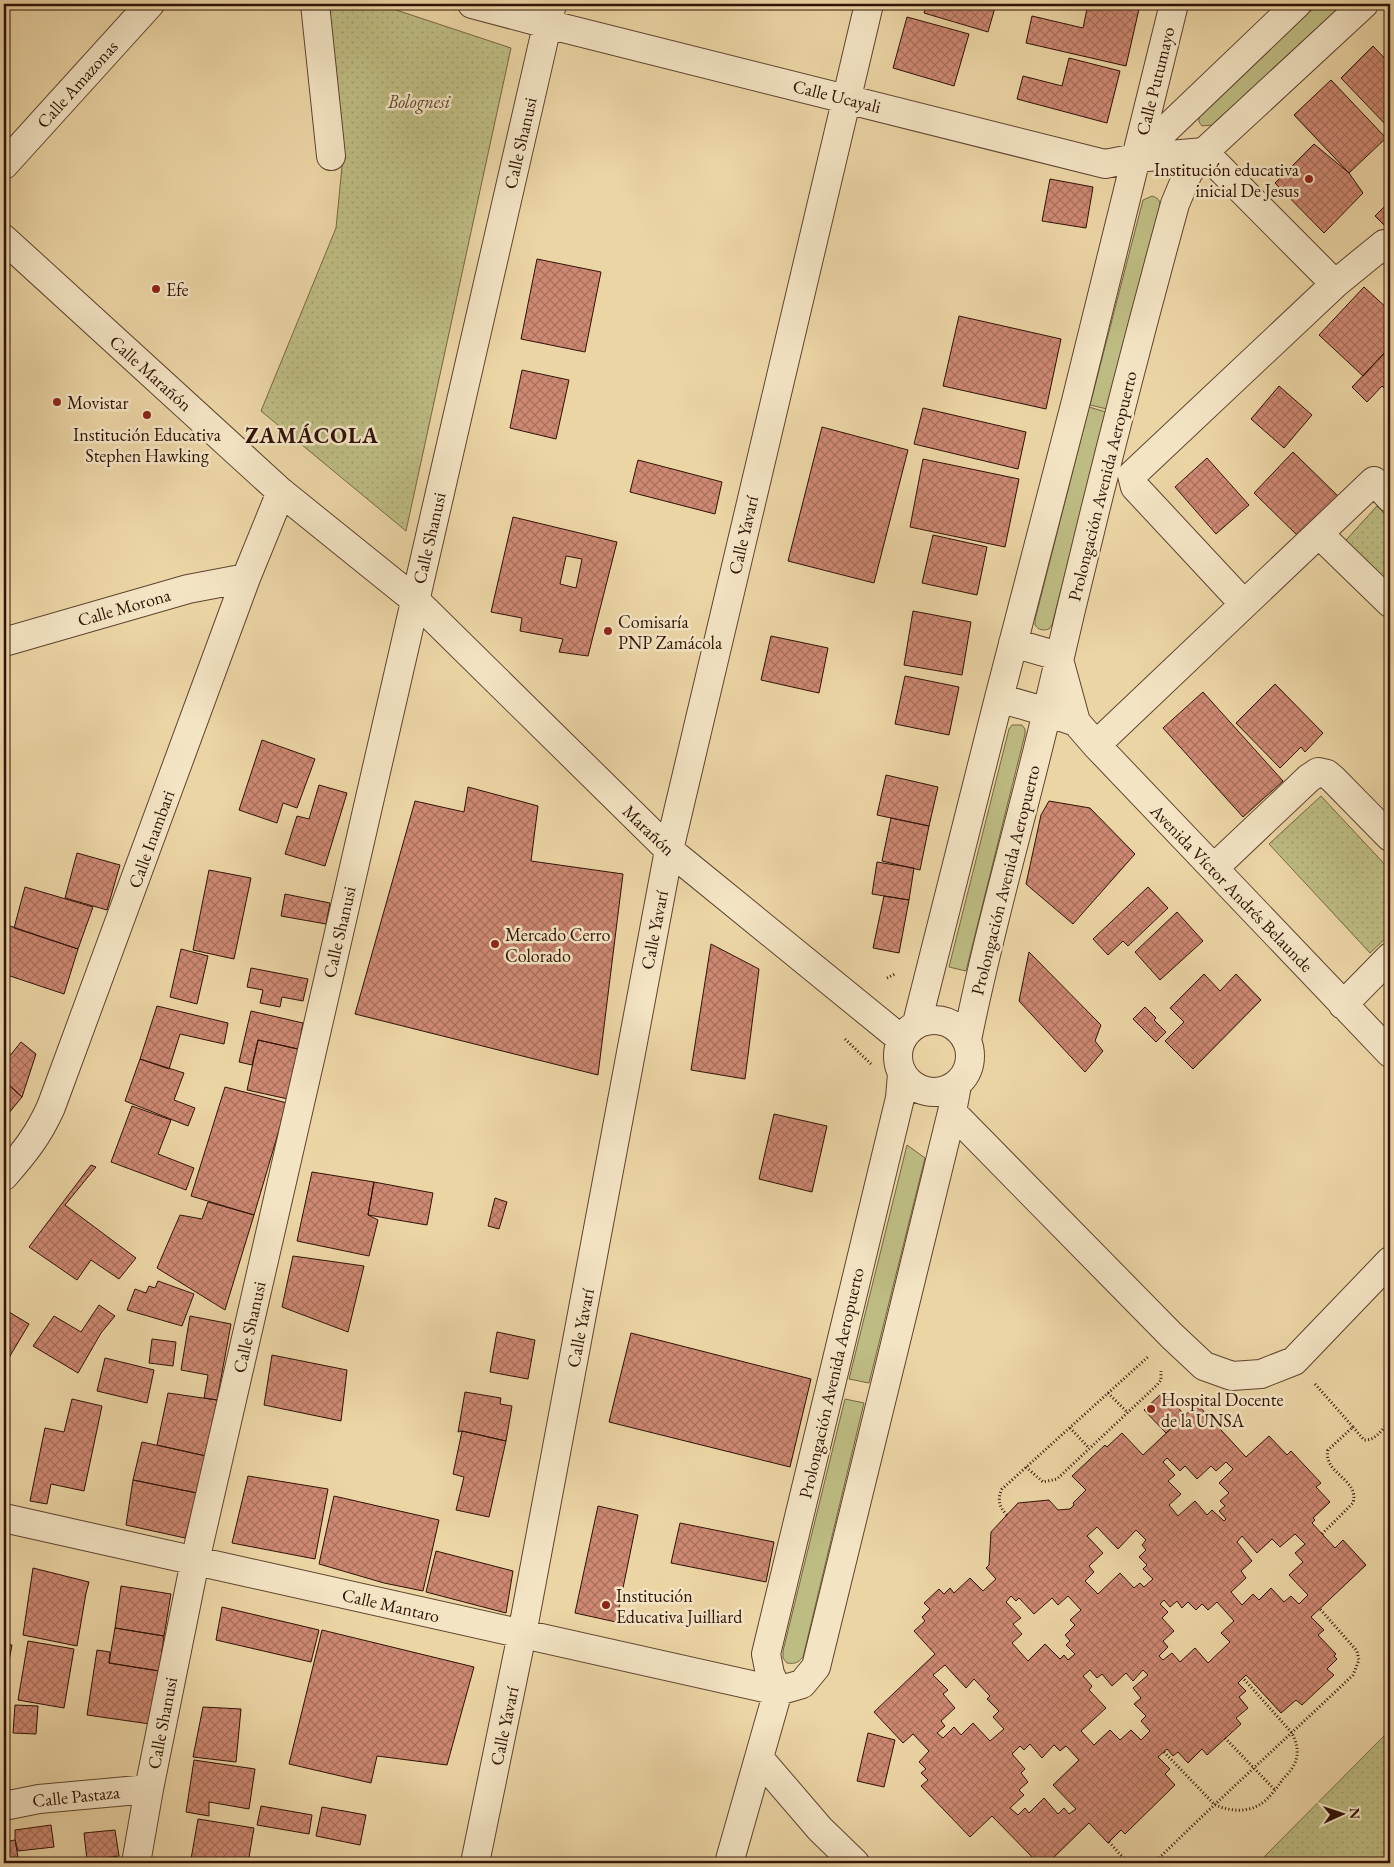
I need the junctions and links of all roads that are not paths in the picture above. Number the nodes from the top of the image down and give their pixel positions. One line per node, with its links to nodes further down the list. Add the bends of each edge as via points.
1 (150, 4): 13 (street, Calle Amazonas)
2 (314, 4): 11 (street)
3 (472, 4): 8 (street, Calle Ucayali)
4 (869, 4): 9 (street, Calle Yavarí)
5 (1174, 4): 12 (street, Calle Putumayo)
6 (1297, 4): 12 (street)
7 (1364, 4): 10 (street, Prolongación Avenida Aeropuerto)
8 (549, 14): 9 (street, Calle Ucayali); 22 (street, Calle Shanusi)
9 (847, 98): 12 (street, Calle Ucayali, via 1105,164); 33 (street, Calle Yavarí)
10 (1204, 152): 12 (street, Calle Ucayali); 16 (street); 17 (street, Prolongación Avenida Aeropuerto, via 1188,173 1176,204)
11 (331, 156)
12 (1136, 158): 26 (street)
13 (4, 165)
14 (4, 239): 18 (street, Calle Marañón)
15 (1390, 251): 16 (street, via 1384,244)
16 (1335, 284): 17 (street)
17 (1119, 472): 23 (street); 27 (street, Prolongación Avenida Aeropuerto)
18 (281, 492): 21 (street, Calle Inambari); 22 (street, Calle Marañón)
19 (1390, 498): 20 (street, via 1374,481)
20 (1319, 534): 23 (street); 24 (street)
21 (246, 578): 25 (street, Calle Morona, via 188,589); 43 (street, Calle Inambari, via 51,1107 30,1147)
22 (415, 600): 33 (street, Marañón); 46 (street, Calle Shanusi)
23 (1244, 604): 31 (street)
24 (1390, 604)
25 (4, 642)
26 (1013, 642): 27 (street); 28 (street)
27 (1058, 656): 29 (street, Prolongación Avenida Aeropuerto); 30 (street, Avenida Víctor Andrés Belaunde)
28 (999, 698): 29 (street, Avenida Víctor Andrés Belaunde); 37 (street)
29 (1047, 712): 30 (street, Avenida Víctor Andrés Belaunde); 38 (street, Prolongación Avenida Aeropuerto)
30 (1076, 722): 31 (street, Avenida Víctor Andrés Belaunde)
31 (1096, 745): 34 (street, Avenida Víctor Andrés Belaunde)
32 (1390, 837): 34 (street, via 1333,779 1318,772)
33 (669, 850): 37 (street, Marañón); 47 (street, Calle Yavarí)
34 (1214, 868): 36 (street, Avenida Víctor Andrés Belaunde)
35 (1390, 958): 36 (street)
36 (1343, 1005): 39 (street, Avenida Víctor Andrés Belaunde)
37 (909, 1031): 38 (street, via 928,1019 940,1019 956,1026); 40 (street, via 898,1051 898,1062)
38 (967, 1040): 41 (street, via 971,1051 970,1063 966,1075)
39 (1390, 1052)
40 (890, 1071): 41 (street, via 921,1090 934,1093); 48 (street, Prolongación Avenida Aeropuerto, via 900,1098 766,1654)
41 (957, 1085): 42 (street)
42 (952, 1112): 44 (street, via 1172,1336 1204,1366 1232,1376 1261,1374 1294,1361); 48 (street, via 816,1667 802,1684)
43 (4, 1176)
44 (1390, 1261)
45 (4, 1518): 46 (street, Calle Mantaro)
46 (195, 1561): 47 (street, Calle Mantaro); 50 (street, Calle Shanusi)
47 (522, 1634): 48 (street, Calle Mantaro); 53 (street, Calle Yavarí)
48 (778, 1691): 49 (street)
49 (759, 1758): 54 (street); 55 (street)
50 (149, 1789): 51 (street, Calle Pastaza, via 40,1799); 52 (street, Calle Shanusi)
51 (4, 1806)
52 (136, 1863)
53 (475, 1863)
54 (729, 1863)
55 (855, 1863)

